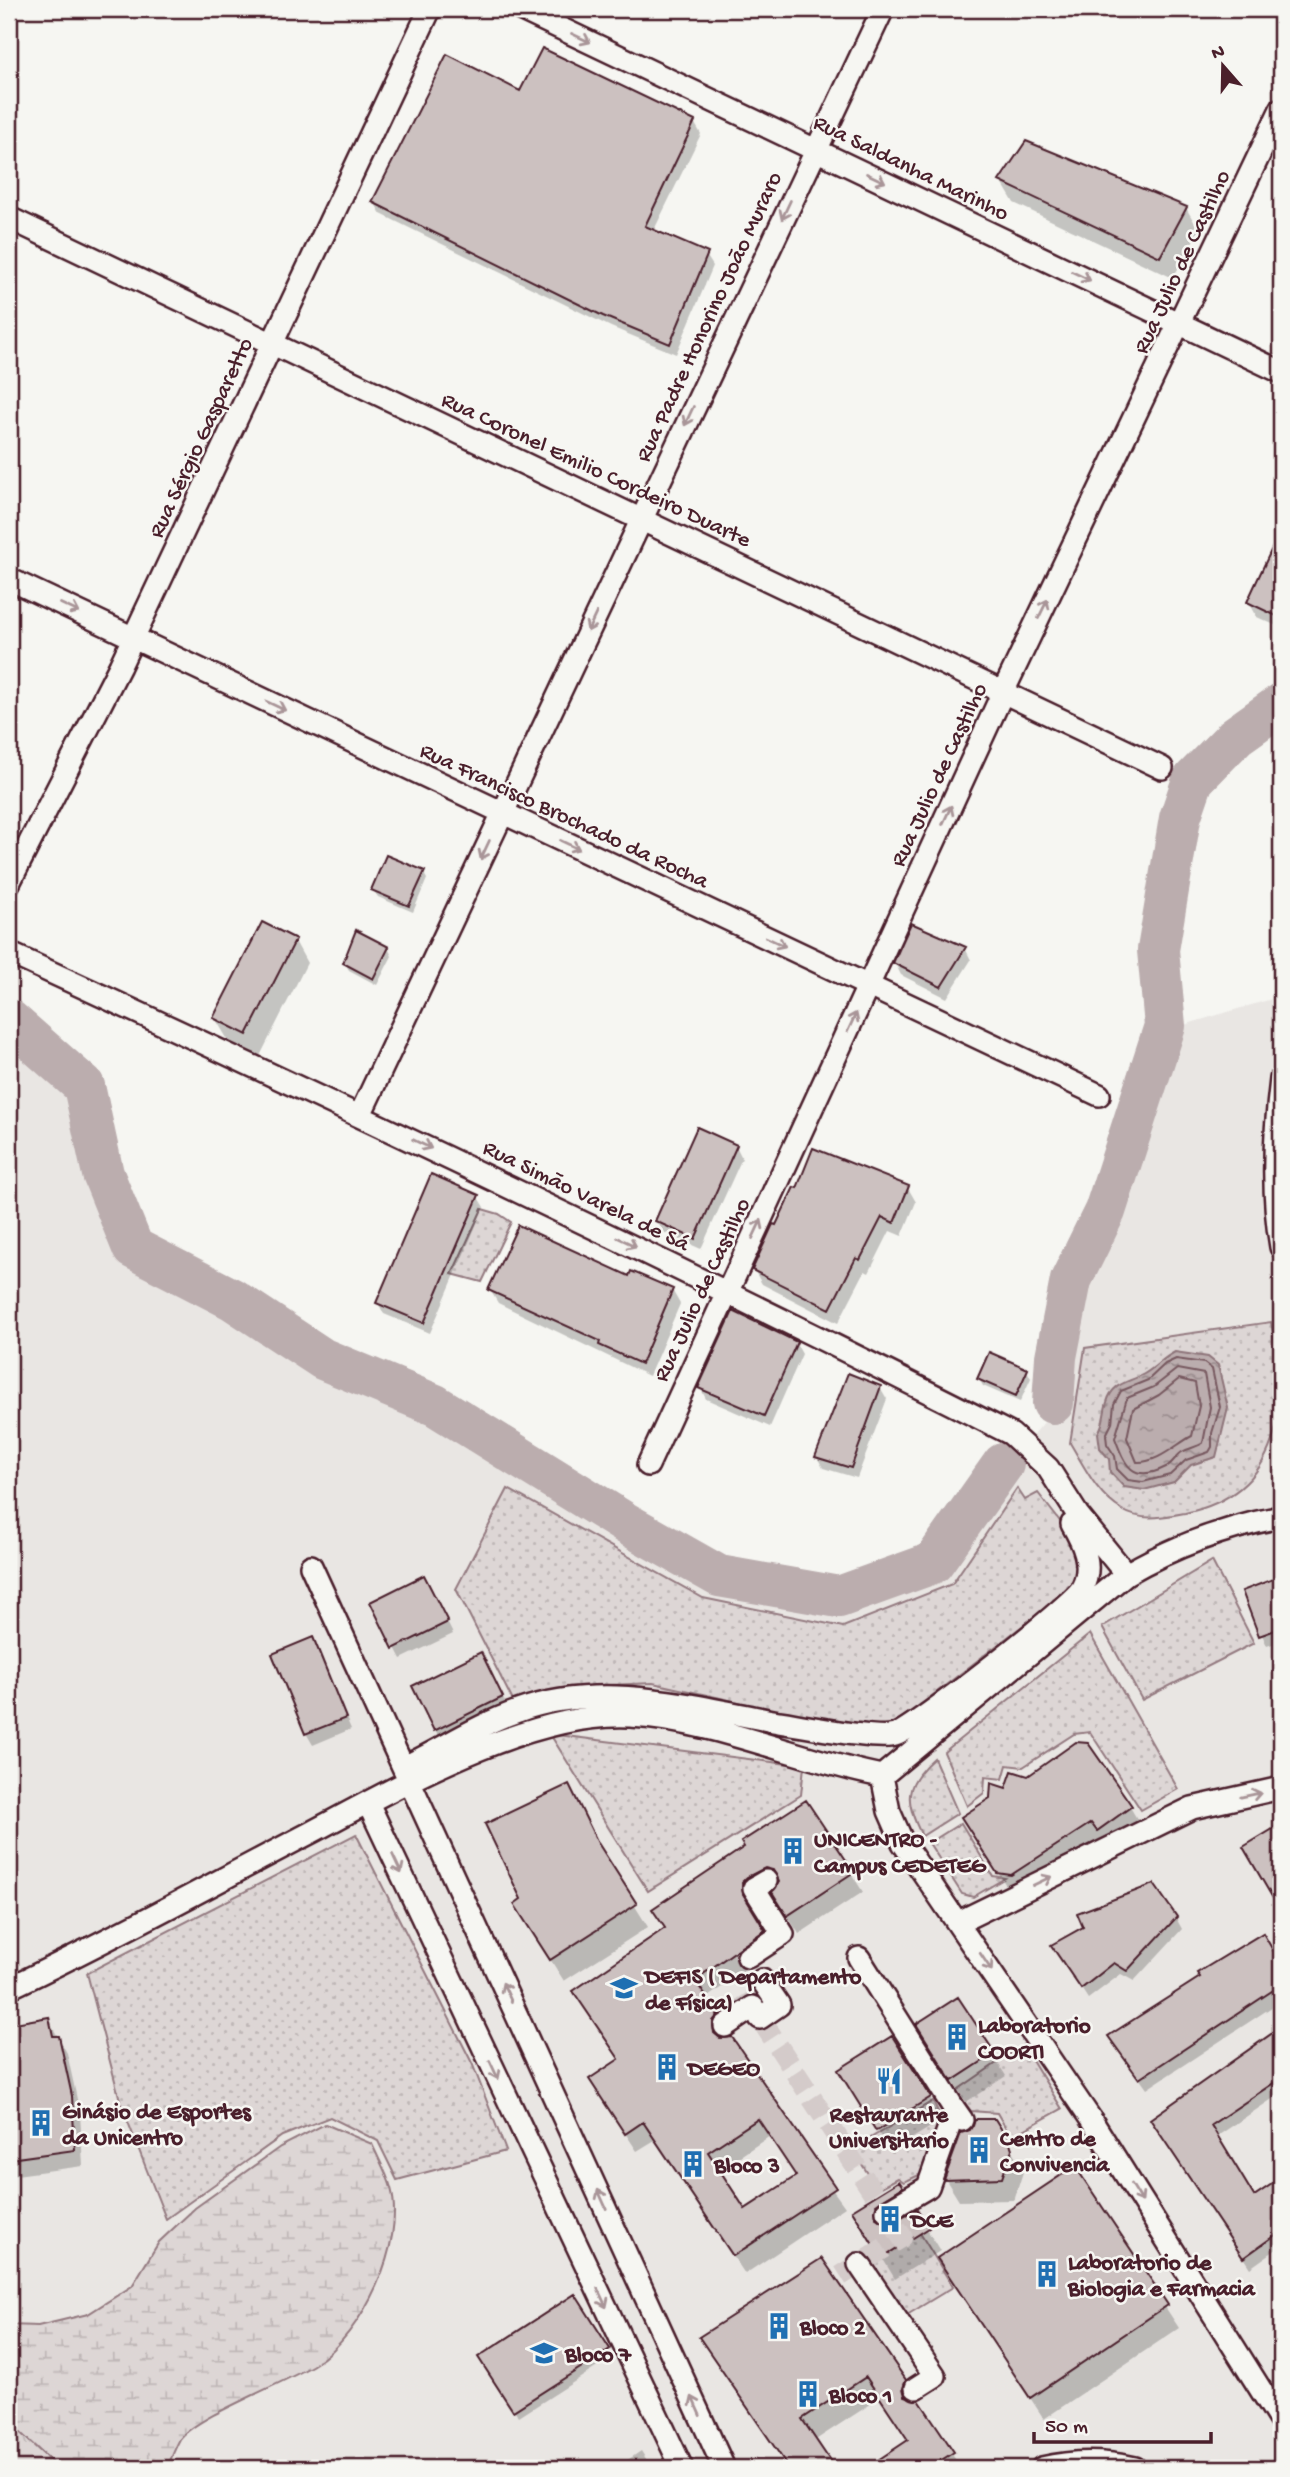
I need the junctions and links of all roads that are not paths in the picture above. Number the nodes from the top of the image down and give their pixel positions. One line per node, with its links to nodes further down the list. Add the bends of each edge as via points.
1 (430, 9): 8 (street, Rua Sérgio Gasparetto)
2 (520, 9): 5 (street, Rua Saldanha Marinho, one-way to 5)
3 (883, 9): 5 (street, Rua Padre Honorino João Muraro)
4 (1281, 109): 7 (street, Rua Julio de Castilho)
5 (815, 149): 7 (street, Rua Saldanha Marinho, one-way to 7); 10 (street, Rua Padre Honorino João Muraro, one-way to 10)
6 (9, 218): 8 (street, Rua Coronel Emilio Cordeiro Duarte)
7 (1181, 324): 9 (street, Rua Saldanha Marinho); 13 (street, Rua Julio de Castilho, one-way to 7)
8 (273, 343): 10 (street, Rua Coronel Emilio Cordeiro Duarte); 12 (street, Rua Sérgio Gasparetto)
9 (1281, 372)
10 (641, 518): 13 (street, Rua Coronel Emilio Cordeiro Duarte); 15 (street, Rua Padre Honorino João Muraro, one-way to 15)
11 (9, 579): 12 (street, Rua Francisco Brochado da Rocha, one-way to 12)
12 (133, 638): 15 (street, Rua Francisco Brochado da Rocha, one-way to 15); 16 (street, Rua Sérgio Gasparetto)
13 (1004, 690): 14 (street, Rua Coronel Emilio Cordeiro Duarte); 18 (street, Rua Julio de Castilho, one-way to 13)
14 (1162, 768)
15 (502, 813): 18 (street, Rua Francisco Brochado da Rocha, one-way to 18); 21 (street, Rua Padre Honorino João Muraro, one-way to 21)
16 (9, 883)
17 (9, 953): 21 (street, Rua Simão Varela de Sá)
18 (868, 986): 20 (street, Rua Francisco Brochado da Rocha); 23 (street, Rua Julio de Castilho, one-way to 18)
19 (1281, 1079): 22 (street, via 1275,1213)
20 (1099, 1096)
21 (360, 1115): 23 (street, Rua Simão Varela de Sá, one-way to 23)
22 (1281, 1247)
23 (728, 1291): 25 (street, Rua Julio de Castilho); 30 (street, Rua Simão Varela de Sá, via 1011,1434 1048,1468 1078,1515)
24 (1027, 1462): 31 (street, via 1084,1546 1087,1560 1082,1588 966,1686 894,1736 833,1731 646,1698 564,1699 516,1712)
25 (648, 1465)
26 (1281, 1504): 28 (street)
27 (1281, 1517): 28 (street)
28 (1257, 1521): 30 (street, via 1167,1550)
29 (311, 1566): 31 (street)
30 (1126, 1574): 32 (street)
31 (408, 1774): 32 (street, via 545,1724 631,1716 679,1723); 34 (street); 47 (street, one-way to 31)
32 (882, 1776): 36 (street, via 889,1811 903,1843)
33 (1281, 1788): 36 (street, one-way to 33, via 1192,1808)
34 (368, 1803): 40 (street); 46 (street, one-way to 46)
35 (766, 1881): 37 (street, via 754,1888 783,1934)
36 (959, 1922): 45 (street, one-way to 45, via 1090,2118)
37 (748, 1957)
38 (859, 1958): 42 (street, via 959,2116 928,2187)
39 (762, 1980): 41 (street, via 779,2005)
40 (9, 1989)
41 (725, 2026)
42 (887, 2211)
43 (859, 2264): 44 (street, via 934,2376)
44 (916, 2388)
45 (1281, 2422)
46 (682, 2468)
47 (724, 2468)
48 (1042, 2468): 49 (street, via 1116,2464)
49 (1135, 2468)

